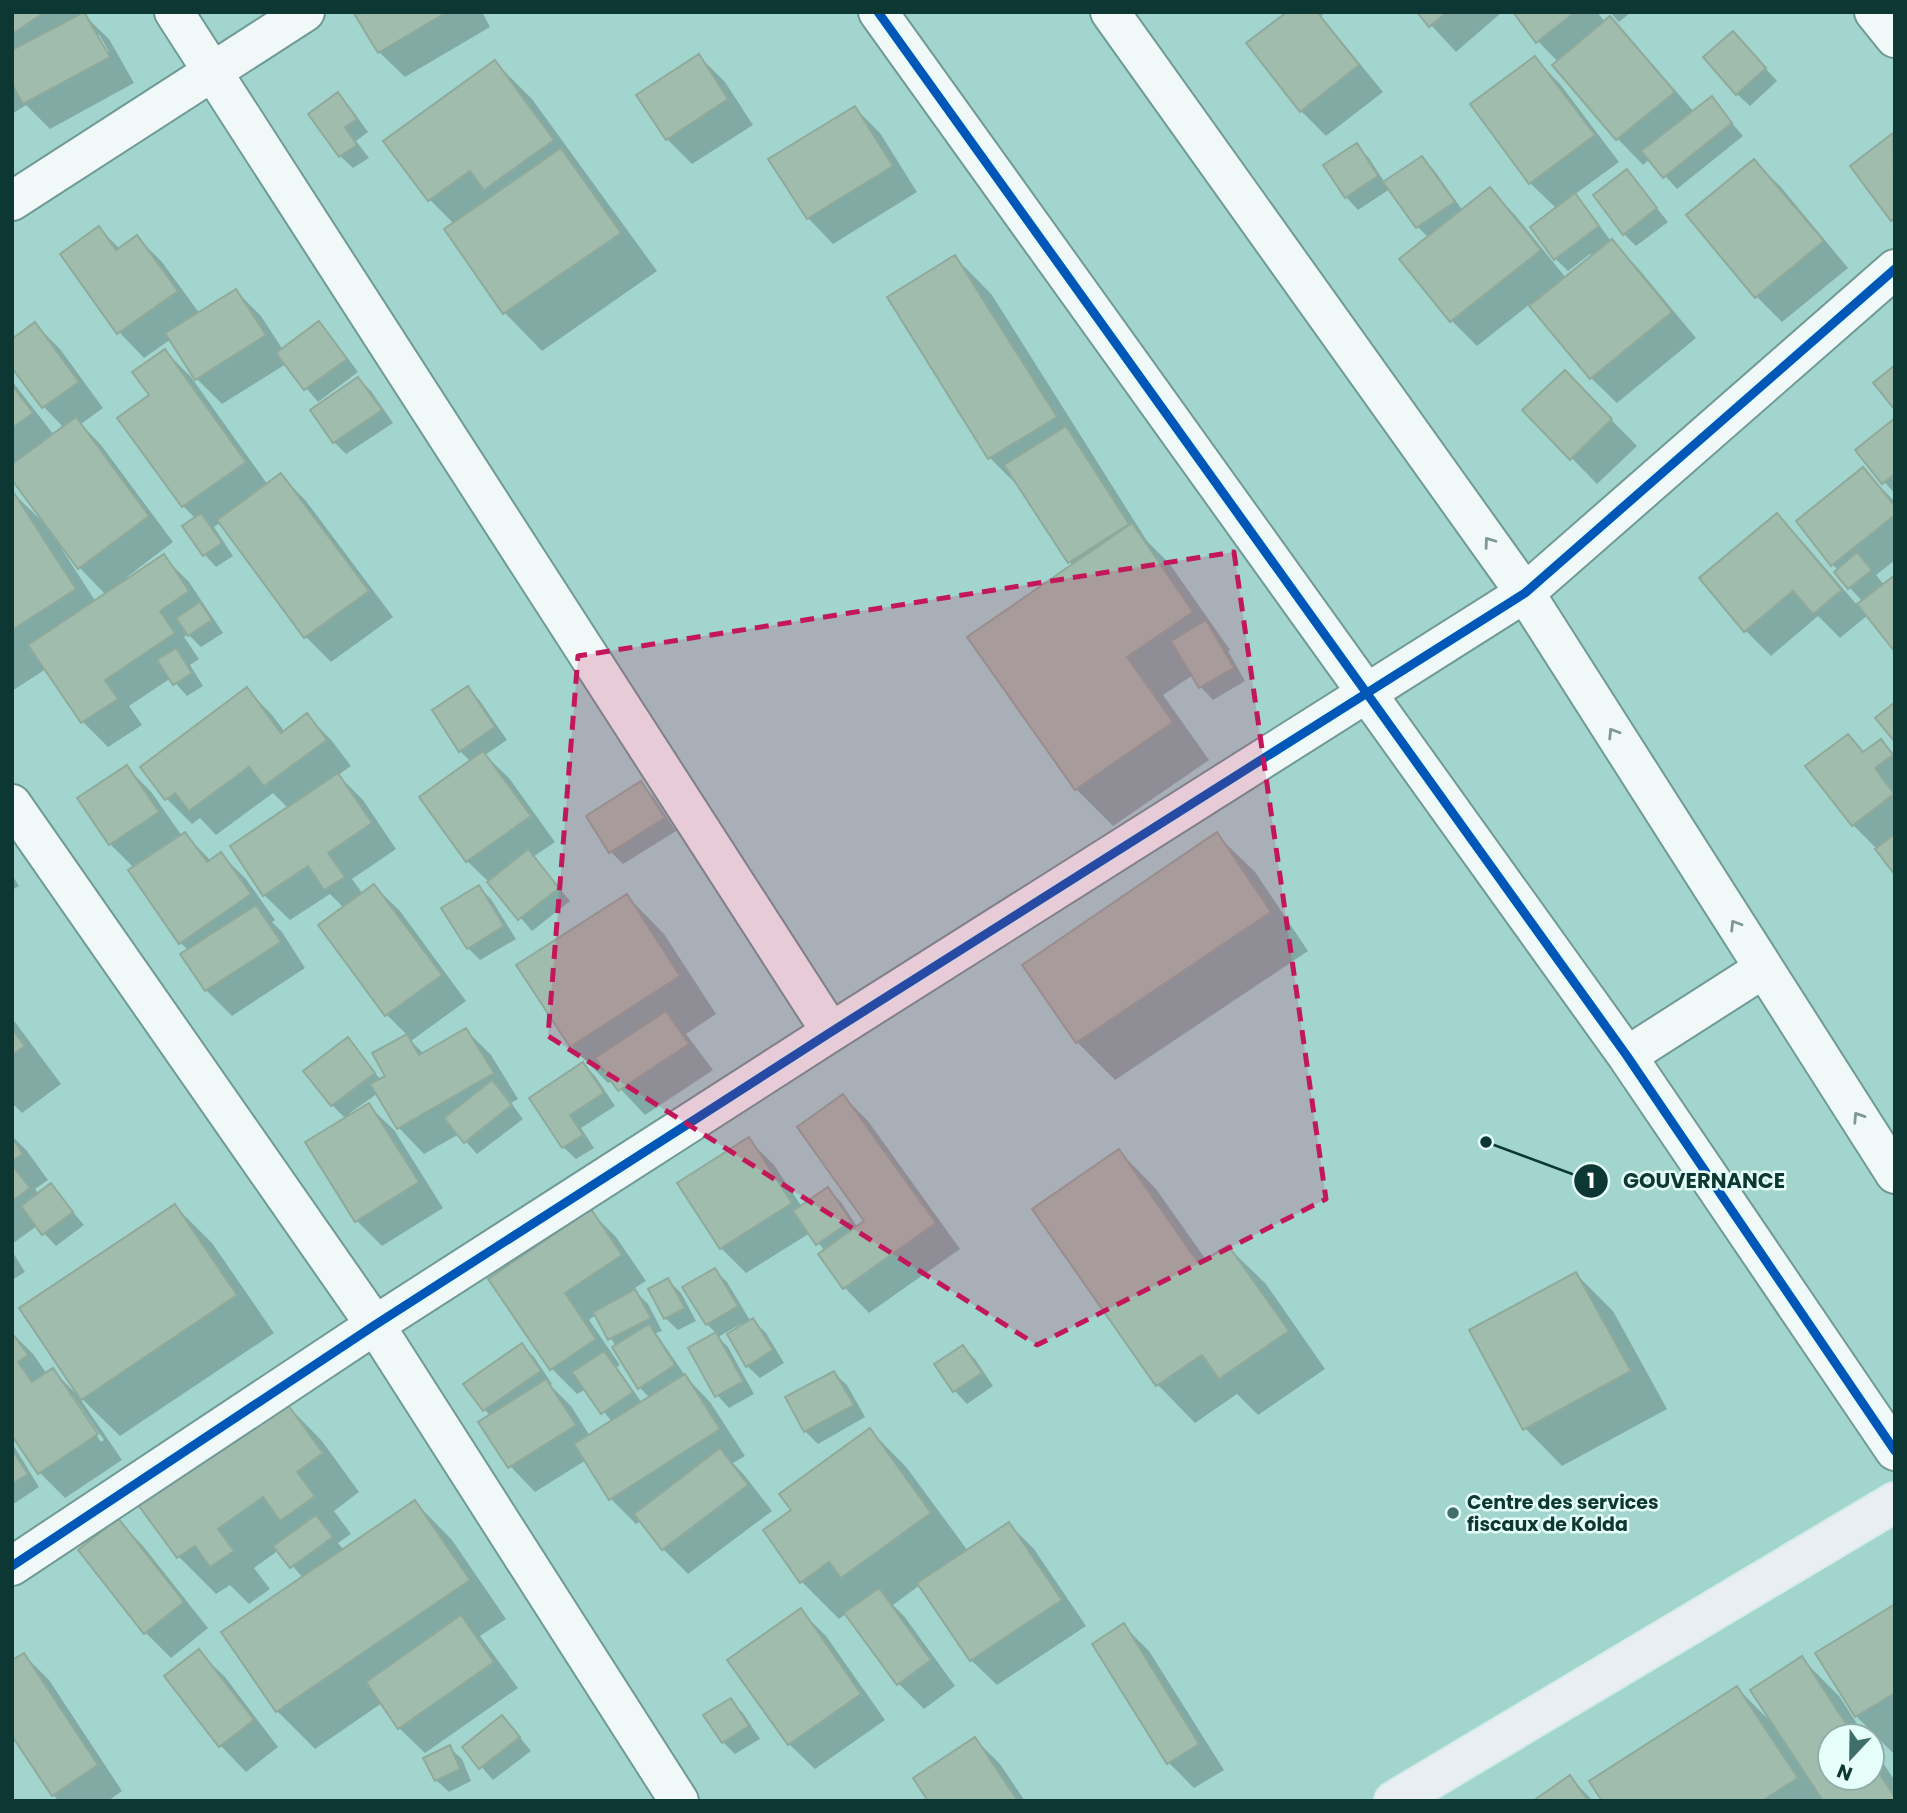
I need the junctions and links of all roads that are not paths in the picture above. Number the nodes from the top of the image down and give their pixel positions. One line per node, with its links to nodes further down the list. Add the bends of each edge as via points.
1 (174, 12): 7 (street)
2 (305, 12): 7 (street)
3 (878, 12): 11 (street)
4 (1110, 12): 10 (street, one-way to 4)
5 (1874, 12): 6 (street)
6 (1895, 38)
7 (213, 72): 8 (street); 14 (street)
8 (12, 201)
9 (1895, 270): 10 (street)
10 (1525, 593): 11 (street); 13 (street, one-way to 10)
11 (1366, 694): 14 (street); 15 (street)
12 (12, 804): 17 (street)
13 (1763, 969): 15 (street); 16 (street, one-way to 13)
14 (831, 1032): 17 (street)
15 (1627, 1056): 18 (street)
16 (1895, 1174)
17 (375, 1325): 20 (street); 21 (street)
18 (1895, 1451)
19 (1895, 1502): 22 (main road)
20 (12, 1566)
21 (679, 1801)
22 (1395, 1801)

